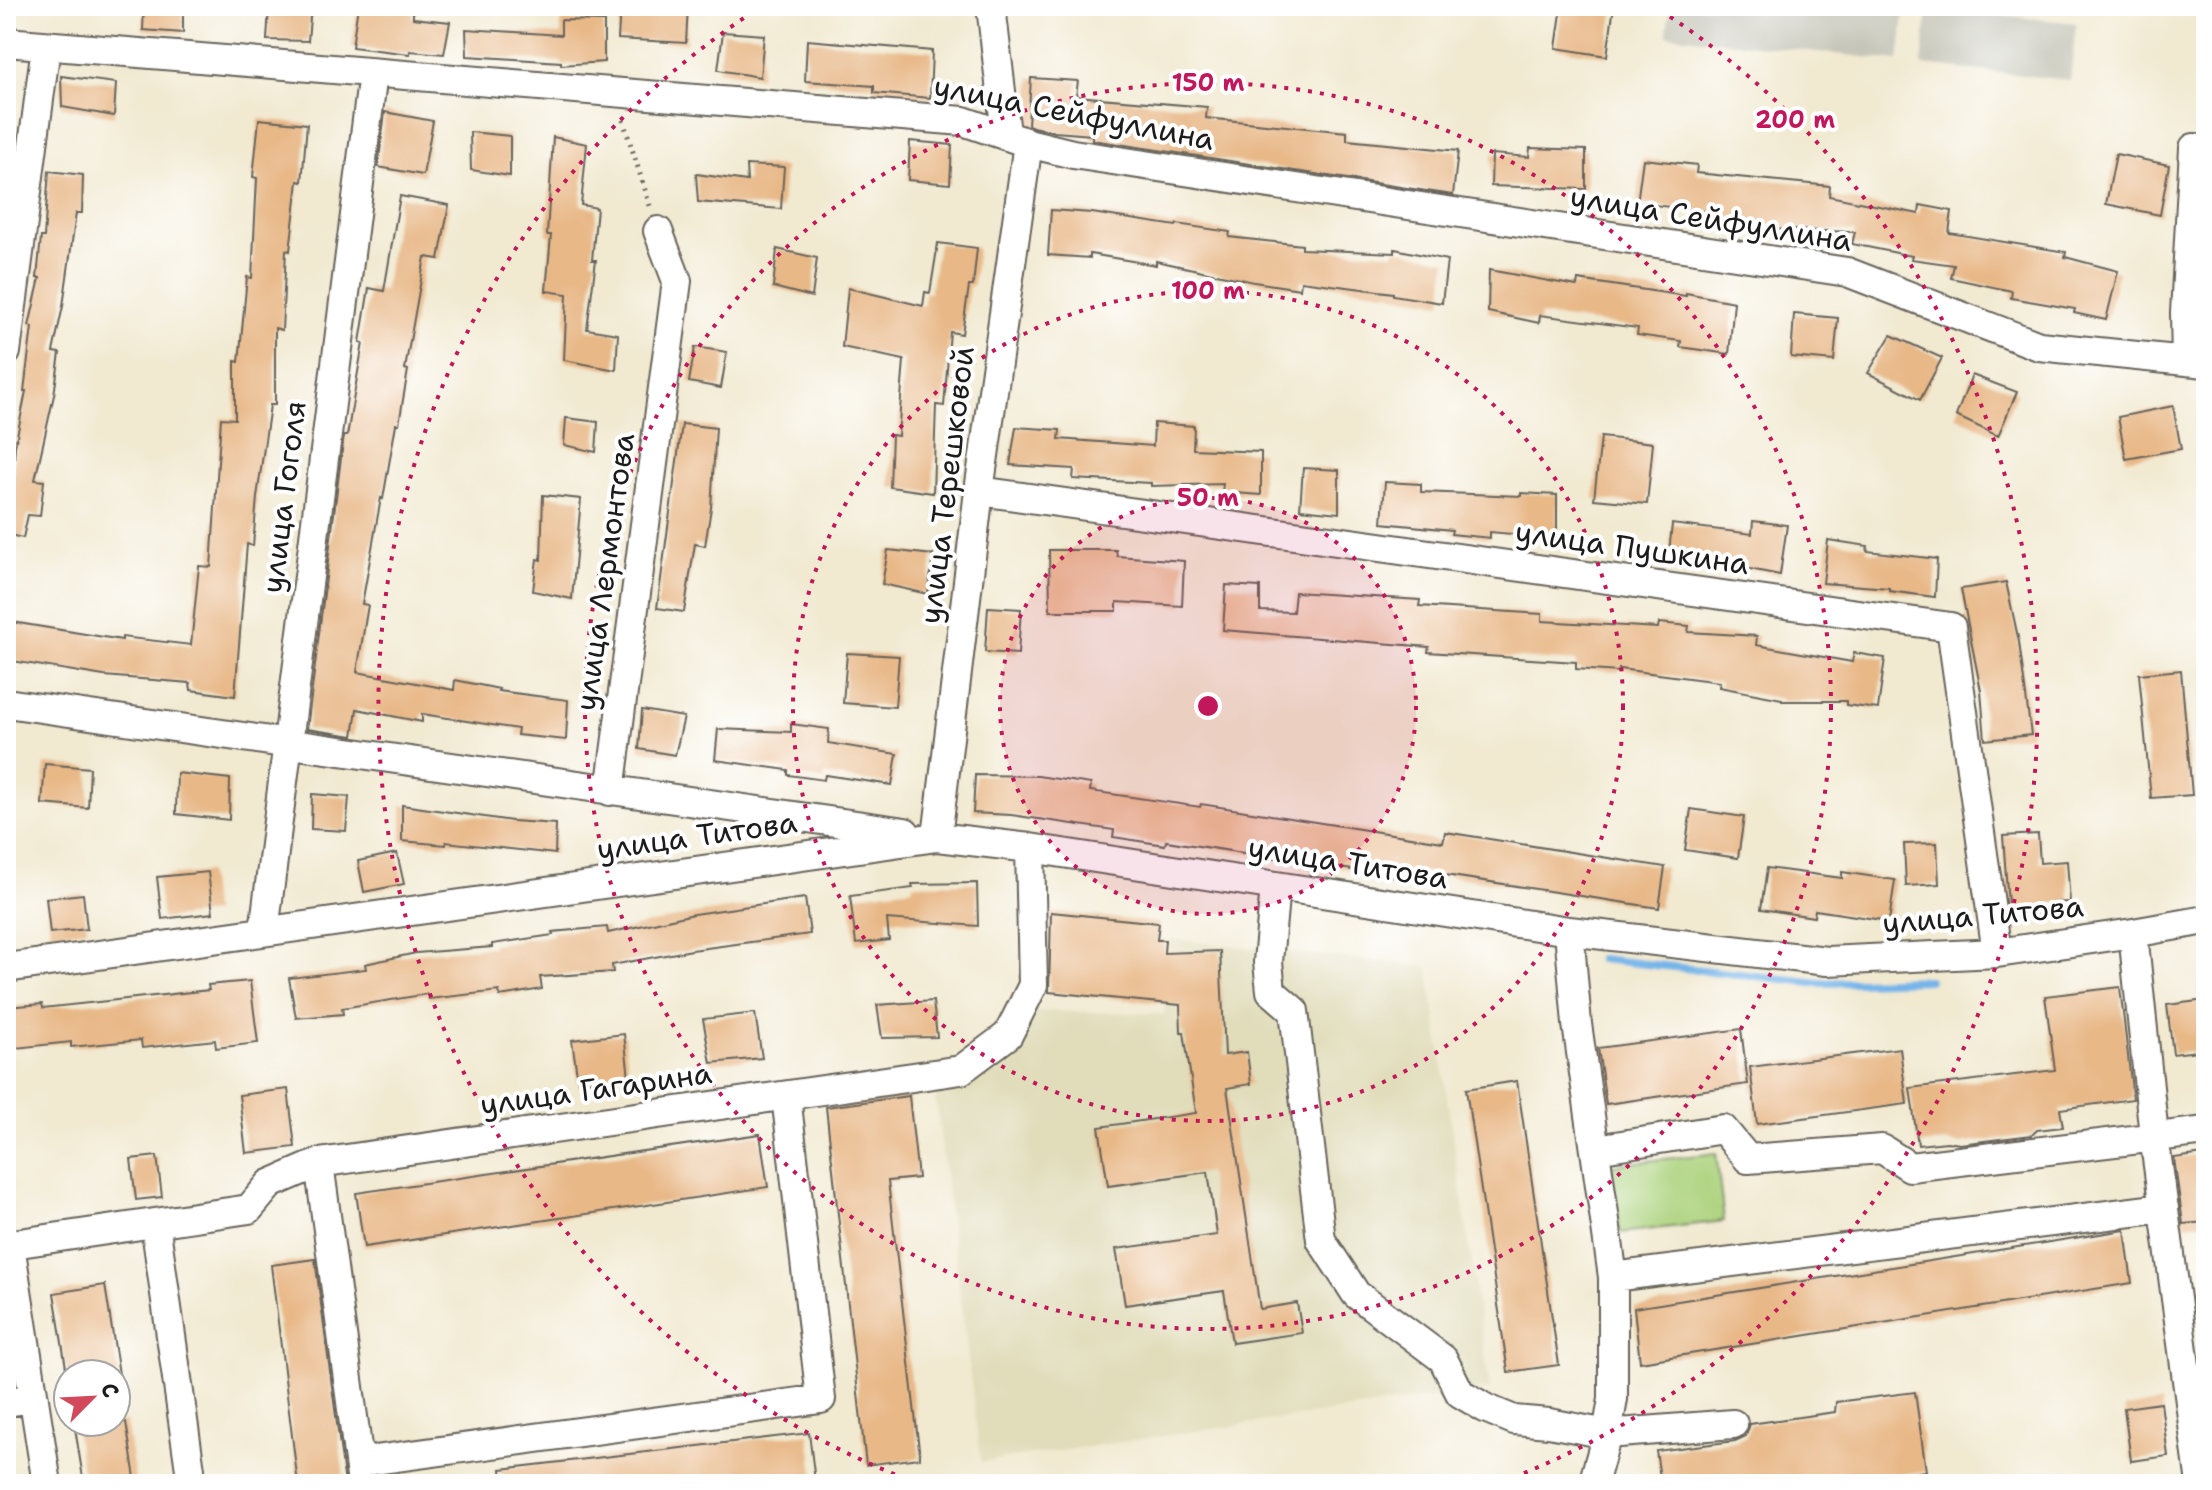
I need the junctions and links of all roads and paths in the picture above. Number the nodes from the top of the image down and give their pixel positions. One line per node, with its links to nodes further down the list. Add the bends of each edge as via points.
1 (991, 6): 6 (street, улица Терешковой)
2 (6, 42): 3 (street, улица Сейфуллина)
3 (46, 46): 4 (street, улица Сейфуллина); 9 (street)
4 (373, 73): 5 (street, улица Сейфуллина); 13 (street, улица Гоголя)
5 (614, 92): 6 (street, улица Сейфуллина, via 963,121); 8 (path)
6 (1017, 139): 10 (street, улица Сейфуллина, via 1073,154 1847,272 2039,346); 11 (street, улица Терешковой)
7 (2194, 148): 10 (street, via 2185,313)
8 (658, 231): 14 (street, улица Лермонтова, via 677,281)
9 (6, 352)
10 (2196, 362)
11 (979, 491): 15 (street, улица Терешковой); 22 (street, улица Пушкина, via 1951,627)
12 (6, 703): 13 (street)
13 (286, 743): 14 (street); 19 (street, улица Гоголя)
14 (610, 791): 15 (street)
15 (937, 837): 16 (street, улица Титова); 19 (street, улица Титова)
16 (1030, 848): 17 (street, улица Титова); 24 (street, улица Гагарина, via 1033,985 1008,1035 961,1070)
17 (1275, 886): 20 (street, улица Титова); 36 (street, via 1268,962 1271,991 1294,1011 1321,1240 1356,1294 1443,1359 1460,1393 1514,1420)
18 (2206, 920): 21 (street, улица Титова)
19 (264, 931): 23 (street, улица Титова)
20 (1569, 931): 22 (street, улица Титова, via 1827,961); 27 (street)
21 (2133, 933): 22 (street, улица Титова); 26 (street)
22 (1997, 953)
23 (6, 968)
24 (786, 1096): 28 (street, улица Гагарина); 37 (street, via 821,1399)
25 (2206, 1131): 26 (street)
26 (2154, 1136): 27 (street, via 1910,1167 1882,1149 1748,1159 1723,1129); 29 (street)
27 (1596, 1149): 32 (street)
28 (319, 1163): 30 (street, улица Гагарина, via 270,1184 249,1209); 37 (street)
29 (2164, 1208): 32 (street); 41 (street)
30 (155, 1223): 31 (street, улица Гагарина); 39 (street)
31 (8, 1245): 33 (street)
32 (1613, 1277): 36 (street, via 1613,1399)
33 (34, 1398): 34 (street); 38 (street)
34 (6, 1402)
35 (1733, 1424): 36 (street)
36 (1607, 1434): 40 (street)
37 (361, 1473)
38 (47, 1484)
39 (192, 1484)
40 (1593, 1484)
41 (2201, 1484)

